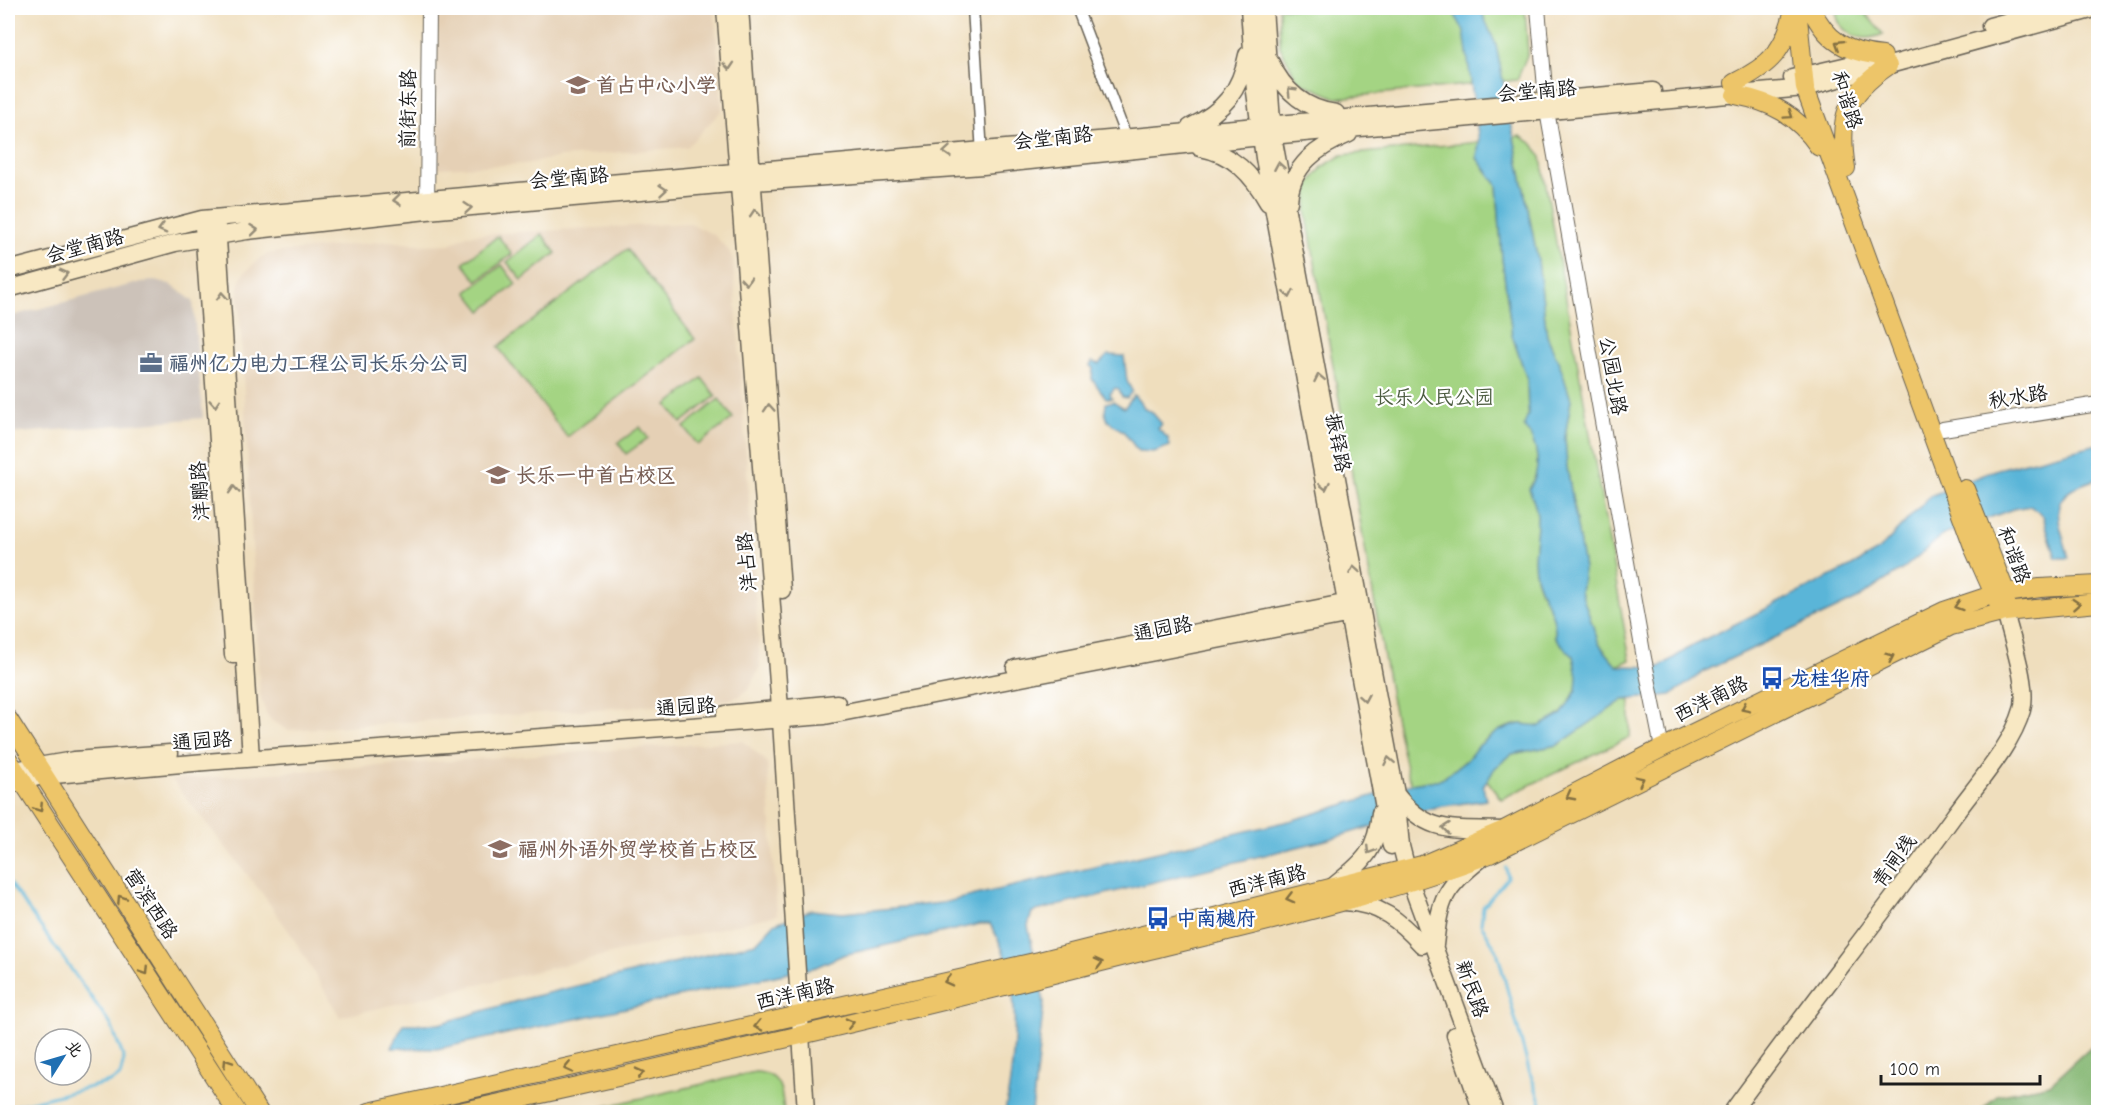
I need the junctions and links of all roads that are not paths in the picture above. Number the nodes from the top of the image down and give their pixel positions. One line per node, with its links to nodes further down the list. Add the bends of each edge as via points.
1 (429, 8): 26 (street, 前街东路)
2 (725, 8): 25 (main road, 洋占路, one-way to 25)
3 (740, 8): 25 (main road, 洋占路)
4 (973, 8): 22 (street)
5 (1077, 8): 21 (street)
6 (1249, 8): 13 (main road, 振铎路)
7 (1264, 8): 13 (main road, 振铎路)
8 (1538, 8): 17 (street, 公园北路)
9 (1796, 8): 15 (main road, 和谐路); 16 (main road, via 1778,52)
10 (1810, 8): 14 (main road, one-way to 10, via 1839,45 1824,31); 15 (main road, 和谐路)
11 (2057, 8): 14 (main road, 会堂南路)
12 (2098, 8): 14 (main road, 会堂南路)
13 (1258, 34): 18 (main road, one-way to 13, via 1301,101 1275,72); 19 (main road, 振铎路); 20 (main road, via 1233,96)
14 (1885, 61): 15 (main road, 会堂南路); 24 (main road, via 1848,105 1842,132)
15 (1810, 82): 16 (main road, 会堂南路); 24 (main road, 和谐路)
16 (1734, 89): 17 (main road, 会堂南路); 24 (main road, one-way to 24, via 1798,121)
17 (1546, 106): 18 (main road, 会堂南路); 41 (street, 公园北路)
18 (1365, 122): 19 (main road, 会堂南路); 27 (main road, via 1303,162)
19 (1266, 130): 20 (main road, 会堂南路); 27 (main road, 振铎路)
20 (1179, 139): 21 (main road, 会堂南路); 27 (main road, via 1240,165)
21 (1129, 145): 22 (main road, 会堂南路); 23 (main road, 会堂南路)
22 (982, 149): 23 (street); 25 (main road, 会堂南路, one-way to 25)
23 (982, 166): 25 (main road, 会堂南路)
24 (1841, 172): 32 (main road, 和谐路); 33 (main road, 和谐路)
25 (745, 176): 26 (main road, 会堂南路); 39 (main road, 洋占路)
26 (426, 204): 28 (main road, 会堂南路)
27 (1281, 219): 37 (main road, 振铎路)
28 (210, 227): 29 (main road, 会堂南路, one-way to 29); 30 (main road, 会堂南路, one-way to 28); 42 (main road, 洋鹏路)
29 (8, 270)
30 (8, 289)
31 (2098, 404): 32 (street, 秋水路)
32 (1943, 429): 33 (main road, 和谐路)
33 (1956, 482): 35 (main road, 和谐路)
34 (2098, 585): 35 (main road, 西洋南路)
35 (2000, 594): 38 (main road, 和谐路); 41 (main road, 西洋南路, one-way to 41, via 1944,611)
36 (2098, 603): 38 (main road, 西洋南路, one-way to 36)
37 (1354, 607): 39 (main road, 通园路); 45 (main road, 振铎路)
38 (2005, 612): 47 (main road, 西洋南路, one-way to 38, via 1952,626); 60 (main road, 青闸线, via 2023,691 2018,722 1911,874)
39 (785, 715): 42 (main road, 通园路); 51 (main road, 洋占路)
40 (8, 718): 43 (main road, 营滨西路)
41 (1662, 748): 46 (main road, 西洋南路, one-way to 46)
42 (245, 753): 43 (main road, 通园路)
43 (39, 771): 44 (main road, 通园路); 53 (main road, 营滨西路, one-way to 43)
44 (11, 773): 52 (main road, one-way to 52)
45 (1388, 796): 46 (main road, one-way to 45, via 1437,827); 48 (main road, 振铎路, via 1401,846); 49 (main road, one-way to 49, via 1375,844)
46 (1504, 830): 48 (main road, 西洋南路)
47 (1490, 854): 48 (main road, 西洋南路); 50 (main road, via 1456,878 1449,888)
48 (1403, 876): 49 (main road, 西洋南路); 50 (main road, 新民路)
49 (1335, 895): 50 (main road, via 1392,915); 51 (main road, 西洋南路)
50 (1428, 947): 58 (main road, 新民路); 59 (main road, 新民路)
51 (806, 1023): 54 (main road, 西洋南路, one-way to 54); 55 (main road, 西洋南路, one-way to 51); 56 (main road, 洋占路); 57 (main road, 洋占路)
52 (237, 1113)
53 (259, 1113)
54 (369, 1113)
55 (459, 1113)
56 (806, 1113)
57 (817, 1113)
58 (1482, 1113)
59 (1495, 1113)
60 (1732, 1113)

